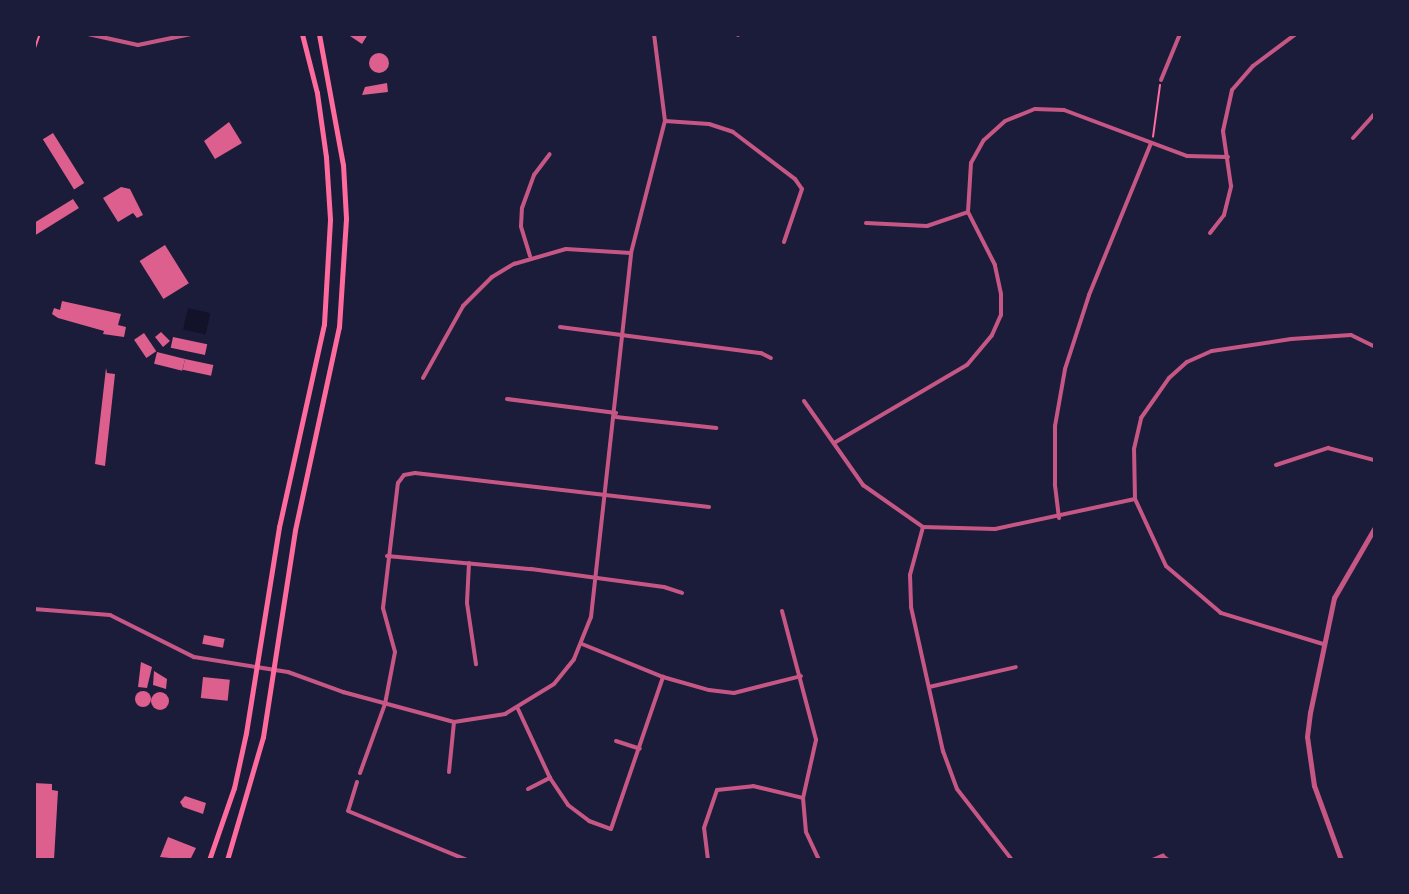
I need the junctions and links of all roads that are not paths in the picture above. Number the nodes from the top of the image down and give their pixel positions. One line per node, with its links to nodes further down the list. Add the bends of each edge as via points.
1 (88, 34): 2 (street, via 138,45)
2 (191, 34)
3 (302, 34): 49 (main road, via 317,93 326,157 328,279 324,324 279,527)
4 (319, 34): 50 (main road, via 343,165 344,279 339,327 295,531)
5 (654, 34): 10 (street)
6 (1180, 34): 8 (street)
7 (1296, 34): 14 (street, via 1253,66 1232,90 1223,131)
8 (1161, 80)
9 (1374, 115): 11 (street)
10 (665, 122): 18 (street, via 710,124 733,132 795,178 802,189); 19 (street)
11 (1353, 138)
12 (1151, 143): 14 (street, via 1198,159); 15 (street, via 1083,115 1035,109 1005,122 981,144 971,163); 36 (street, via 1089,295 1065,369 1055,426 1054,484)
13 (550, 154): 20 (street, via 534,175 522,208 520,226)
14 (1228, 157): 17 (street, via 1231,186 1224,215)
15 (968, 212): 16 (street, via 927,226); 30 (street, via 995,265 1001,294 1001,315 992,335 967,365)
16 (866, 224)
17 (1210, 233)
18 (784, 242)
19 (631, 253): 20 (street, via 566,249); 22 (street)
20 (530, 256): 25 (street, via 477,291 463,306)
21 (560, 327): 22 (street)
22 (624, 335): 24 (street, via 761,353); 28 (street)
23 (1374, 346): 34 (street, via 1351,335 1291,339 1212,351 1187,362 1169,378 1141,418 1134,449)
24 (771, 358)
25 (423, 378)
26 (507, 399): 28 (street)
27 (804, 401): 30 (street)
28 (616, 415): 29 (street); 33 (street)
29 (716, 428)
30 (834, 443): 37 (street, via 863,485)
31 (1374, 460): 32 (street, via 1328,448)
32 (1276, 465)
33 (606, 495): 35 (street); 39 (street, via 415,473 404,475 398,483); 41 (street)
34 (1135, 500): 36 (street); 46 (street, via 1166,566 1221,613)
35 (708, 507)
36 (1059, 518): 37 (street, via 995,529)
37 (922, 526): 53 (street, via 909,575 910,608)
38 (1374, 529): 46 (street, via 1337,591)
39 (387, 556): 40 (street); 54 (street, via 383,608 395,652)
40 (469, 563): 41 (street); 47 (street, via 467,603)
41 (595, 578): 42 (street); 45 (street, via 591,617)
42 (682, 593)
43 (34, 609): 49 (street, via 110,615 182,653)
44 (782, 611): 51 (street)
45 (582, 644): 52 (street); 55 (street, via 554,684)
46 (1323, 644): 73 (street, via 1310,713 1309,756 1314,786)
47 (476, 664)
48 (1016, 667): 53 (street)
49 (256, 669): 50 (street); 65 (main road, via 234,788)
50 (273, 670): 54 (street); 66 (main road, via 260,748)
51 (801, 676): 52 (street, via 734,693); 64 (street, via 816,740)
52 (663, 677): 58 (street)
53 (929, 687): 70 (street, via 943,751 957,789)
54 (385, 704): 56 (street); 60 (street)
55 (518, 708): 56 (street, via 488,719); 61 (street)
56 (454, 722): 59 (street)
57 (616, 741): 58 (street)
58 (640, 749): 61 (street, via 611,829 589,821 568,805)
59 (449, 771)
60 (360, 773)
61 (550, 778): 63 (street)
62 (357, 782): 67 (street, via 348,811)
63 (528, 789)
64 (803, 798): 68 (street, via 753,786 717,790 704,828); 69 (street, via 806,832)
65 (209, 860)
66 (227, 860)
67 (467, 860)
68 (708, 860)
69 (819, 860)
70 (1012, 860)
71 (1152, 860): 72 (street, via 1162,856)
72 (1168, 860)
73 (1341, 860)

